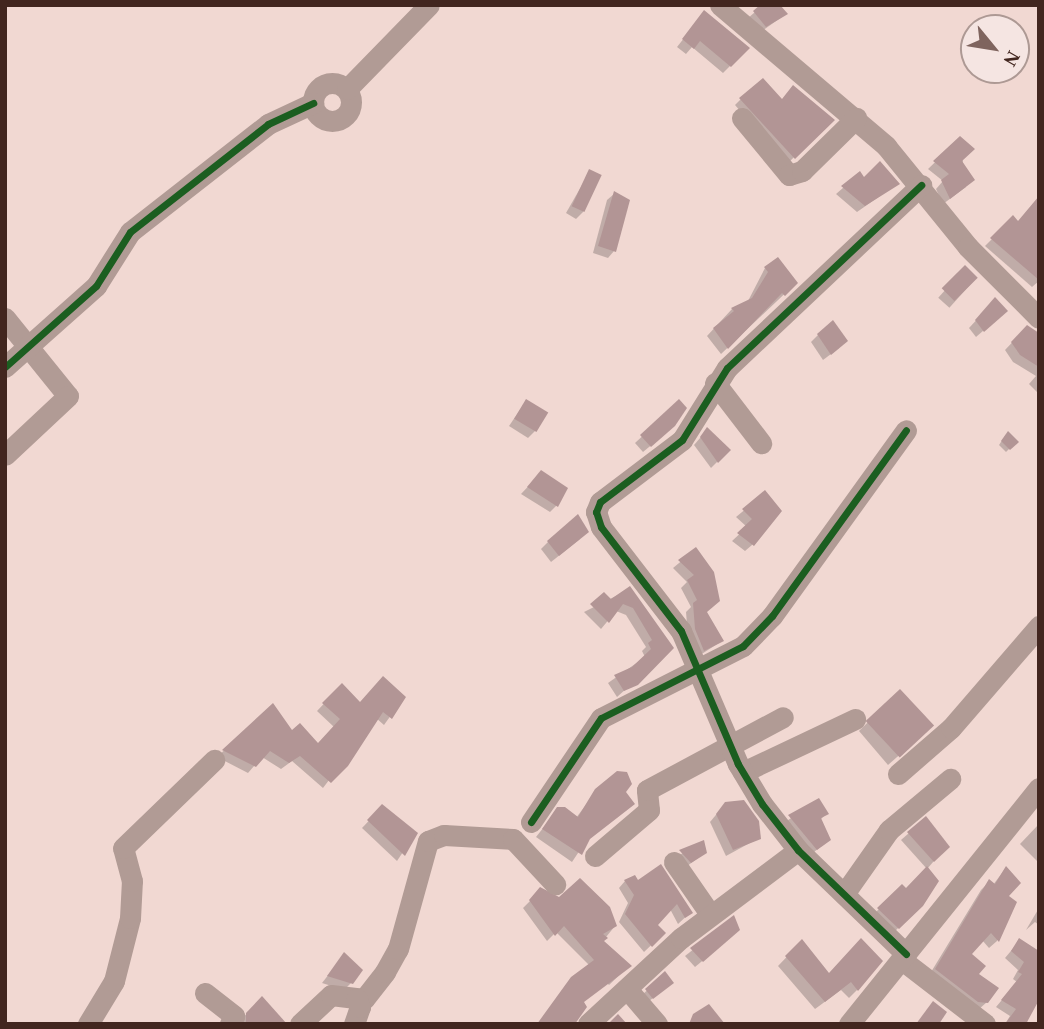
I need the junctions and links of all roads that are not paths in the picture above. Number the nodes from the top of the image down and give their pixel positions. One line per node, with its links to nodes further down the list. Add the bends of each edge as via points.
1 (407, 5): 4 (street)
2 (429, 5): 4 (street)
3 (720, 5): 7 (street)
4 (342, 86): 5 (street, via 325,84); 5 (street, via 352,100 349,112 340,120 328,121 317,115)
5 (313, 103): 11 (street, via 268,124 130,232 96,286)
6 (742, 118): 7 (street, via 789,175 802,171)
7 (856, 118): 8 (street)
8 (921, 185): 10 (street, via 968,247); 13 (street, via 842,255)
9 (5, 318): 11 (street)
10 (1039, 318)
11 (30, 345): 12 (street); 16 (street, via 68,396)
12 (5, 367)
13 (715, 383): 15 (street); 18 (street, via 682,440 600,502 596,512 601,527 669,612)
14 (906, 430): 18 (street, via 772,617 743,646)
15 (761, 443)
16 (5, 455)
17 (1039, 626): 24 (street, via 951,728)
18 (698, 671): 21 (street); 27 (street, via 601,718)
19 (783, 717): 21 (street)
20 (855, 719): 23 (street)
21 (731, 747): 23 (street); 29 (street, via 647,790 649,810)
22 (214, 760): 38 (street, via 123,848 132,881 130,918 114,981)
23 (743, 772): 28 (street)
24 (898, 774)
25 (950, 779): 32 (street, via 889,830)
26 (1039, 788): 34 (street)
27 (531, 822)
28 (799, 850): 32 (street); 33 (street)
29 (595, 856)
30 (674, 862): 33 (street)
31 (555, 884): 37 (street, via 513,839 444,835 428,841 398,949 368,996)
32 (844, 894): 34 (street)
33 (710, 914): 35 (street)
34 (904, 957): 44 (street); 45 (street)
35 (627, 989): 42 (street); 43 (street)
36 (205, 993): 39 (street, via 234,1016)
37 (357, 999): 40 (street, via 331,995); 41 (street, via 360,1007)
38 (88, 1024)
39 (230, 1024)
40 (300, 1024)
41 (354, 1024)
42 (587, 1024)
43 (657, 1024)
44 (849, 1024)
45 (985, 1024)

